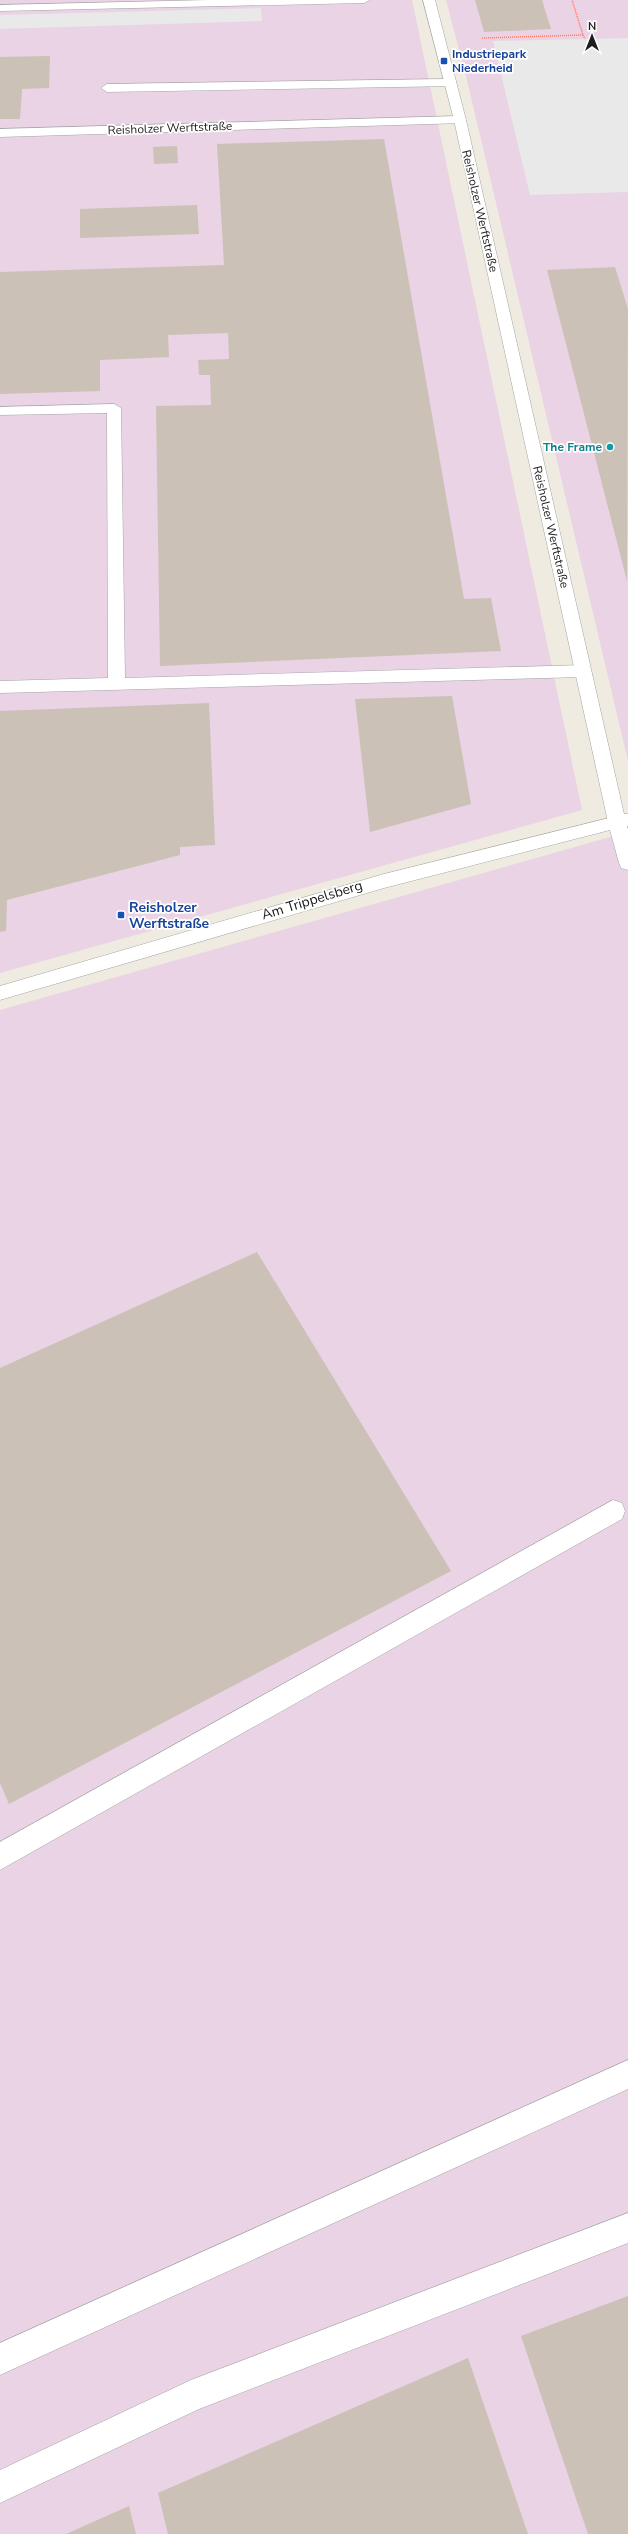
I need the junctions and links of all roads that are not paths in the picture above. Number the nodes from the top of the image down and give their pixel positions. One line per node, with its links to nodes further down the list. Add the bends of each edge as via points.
1 (364, 0): 3 (street)
2 (429, 0): 4 (street, Reisholzer Werftstraße)
3 (0, 8)
4 (450, 83): 5 (street); 6 (street, Reisholzer Werftstraße)
5 (106, 88)
6 (460, 120): 7 (street, Reisholzer Werftstraße); 9 (street, Reisholzer Werftstraße)
7 (0, 133)
8 (0, 411): 10 (street, via 114,408)
9 (583, 671): 10 (street); 12 (street, Reisholzer Werftstraße)
10 (117, 684): 11 (street)
11 (0, 688)
12 (623, 821): 13 (street, Reisholzer Werftstraße); 14 (street, Am Trippelsberg, via 492,850 371,883)
13 (628, 863)
14 (0, 993)
15 (613, 1511): 16 (street)
16 (0, 1857)
17 (628, 2074): 19 (street)
18 (628, 2228): 20 (street, via 191,2396)
19 (0, 2359)
20 (0, 2487)

